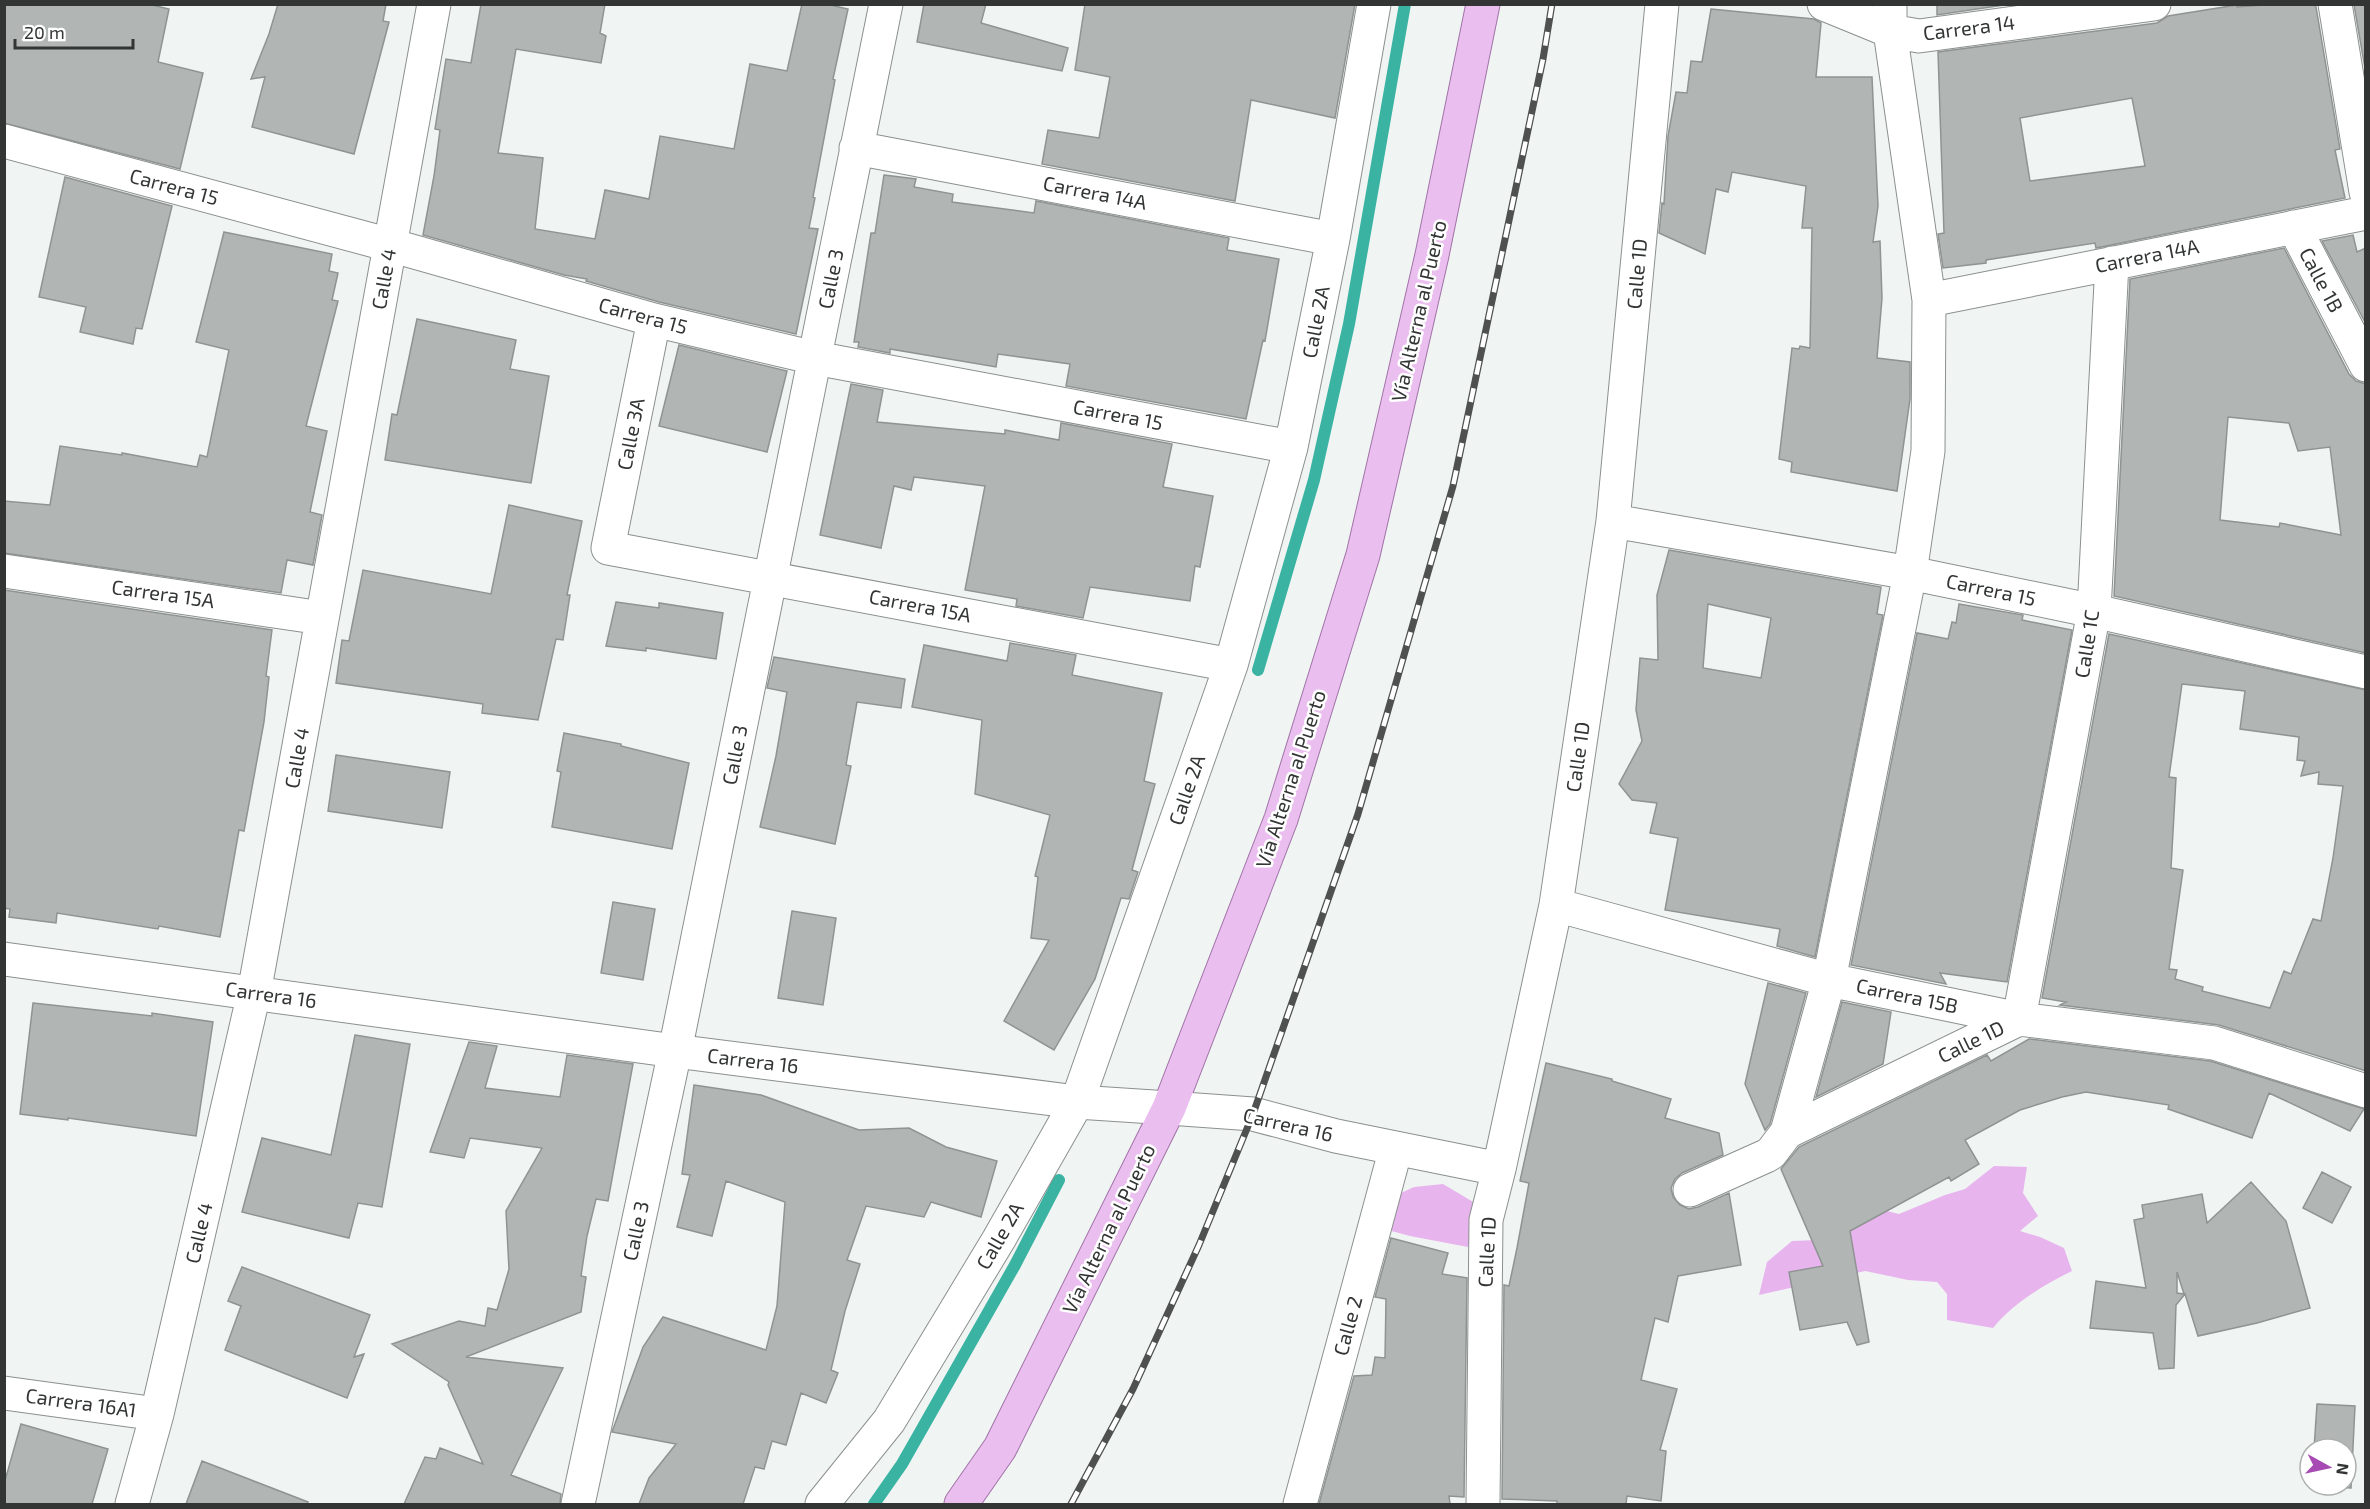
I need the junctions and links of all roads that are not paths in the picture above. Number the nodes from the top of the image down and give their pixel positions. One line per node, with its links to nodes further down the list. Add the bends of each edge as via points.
1 (434, 4): 16 (street, Calle 4)
2 (886, 4): 11 (street, Calle 3)
3 (1374, 4): 15 (street, Calle 2A)
4 (1483, 4): 40 (main road, Vía Alterna al Puerto, via 1432,255 1363,555 1281,819)
5 (1662, 4): 23 (street, Calle 1D)
6 (1824, 4): 9 (street, Carrera 14)
7 (2154, 4): 9 (street, Carrera 14, via 1919,36)
8 (2335, 4): 12 (street)
9 (1890, 18): 18 (street)
10 (4, 141): 16 (street, Carrera 15)
11 (856, 148): 15 (street, Carrera 14A); 20 (street, Calle 3)
12 (2366, 192)
13 (2366, 213): 14 (street, Carrera 14A)
14 (2294, 227): 17 (street, Carrera 14A); 21 (street, Calle 1B)
15 (1333, 239): 22 (street, Calle 2A)
16 (390, 245): 19 (street, Carrera 15); 29 (street, Calle 4)
17 (2112, 263): 18 (street, Carrera 14A); 28 (street, Calle 1C)
18 (1929, 300): 26 (street, via 1928,451)
19 (654, 320): 20 (street, Carrera 15); 24 (street, Calle 3A)
20 (815, 358): 22 (street, Carrera 15); 27 (street, Calle 3)
21 (2366, 365)
22 (1291, 447): 30 (street, Calle 2A)
23 (1613, 521): 26 (street, Carrera 15); 32 (street, Calle 1D)
24 (608, 548): 27 (street, Carrera 15A)
25 (4, 571): 29 (street, Carrera 15A)
26 (1910, 573): 28 (street, Carrera 15); 34 (street)
27 (771, 578): 30 (street, Carrera 15A); 37 (street, Calle 3)
28 (2094, 611): 31 (street, Carrera 15); 36 (street, Calle 1C)
29 (322, 618): 35 (street, Calle 4)
30 (1231, 665): 39 (street, Calle 2A)
31 (2366, 672)
32 (1556, 905): 34 (street, Carrera 15B); 43 (street, Calle 1D)
33 (4, 959): 35 (street, Carrera 16)
34 (1829, 980): 36 (street, Carrera 15B); 41 (street)
35 (254, 993): 37 (street, Carrera 16); 46 (street, Calle 4)
36 (2019, 1019): 38 (street, Carrera 15B, via 2214,1043); 41 (street, Calle 1D)
37 (675, 1051): 39 (street, Carrera 16); 48 (street, Calle 3)
38 (2366, 1091)
39 (1084, 1102): 40 (street, Carrera 16); 49 (street, Calle 2A, via 889,1421)
40 (1169, 1108): 42 (street, Carrera 16, via 1253,1114); 50 (main road, Vía Alterna al Puerto, via 1000,1448)
41 (1787, 1132): 44 (street, via 1766,1156)
42 (1396, 1148): 43 (street, Carrera 16); 51 (street, Calle 2)
43 (1499, 1169): 52 (street, Calle 1D, via 1486,1220)
44 (1690, 1190)
45 (4, 1393): 46 (street, Carrera 16A1)
46 (157, 1414): 47 (street, Calle 4)
47 (132, 1504)
48 (578, 1504)
49 (822, 1504)
50 (961, 1504)
51 (1300, 1504)
52 (1483, 1504)

